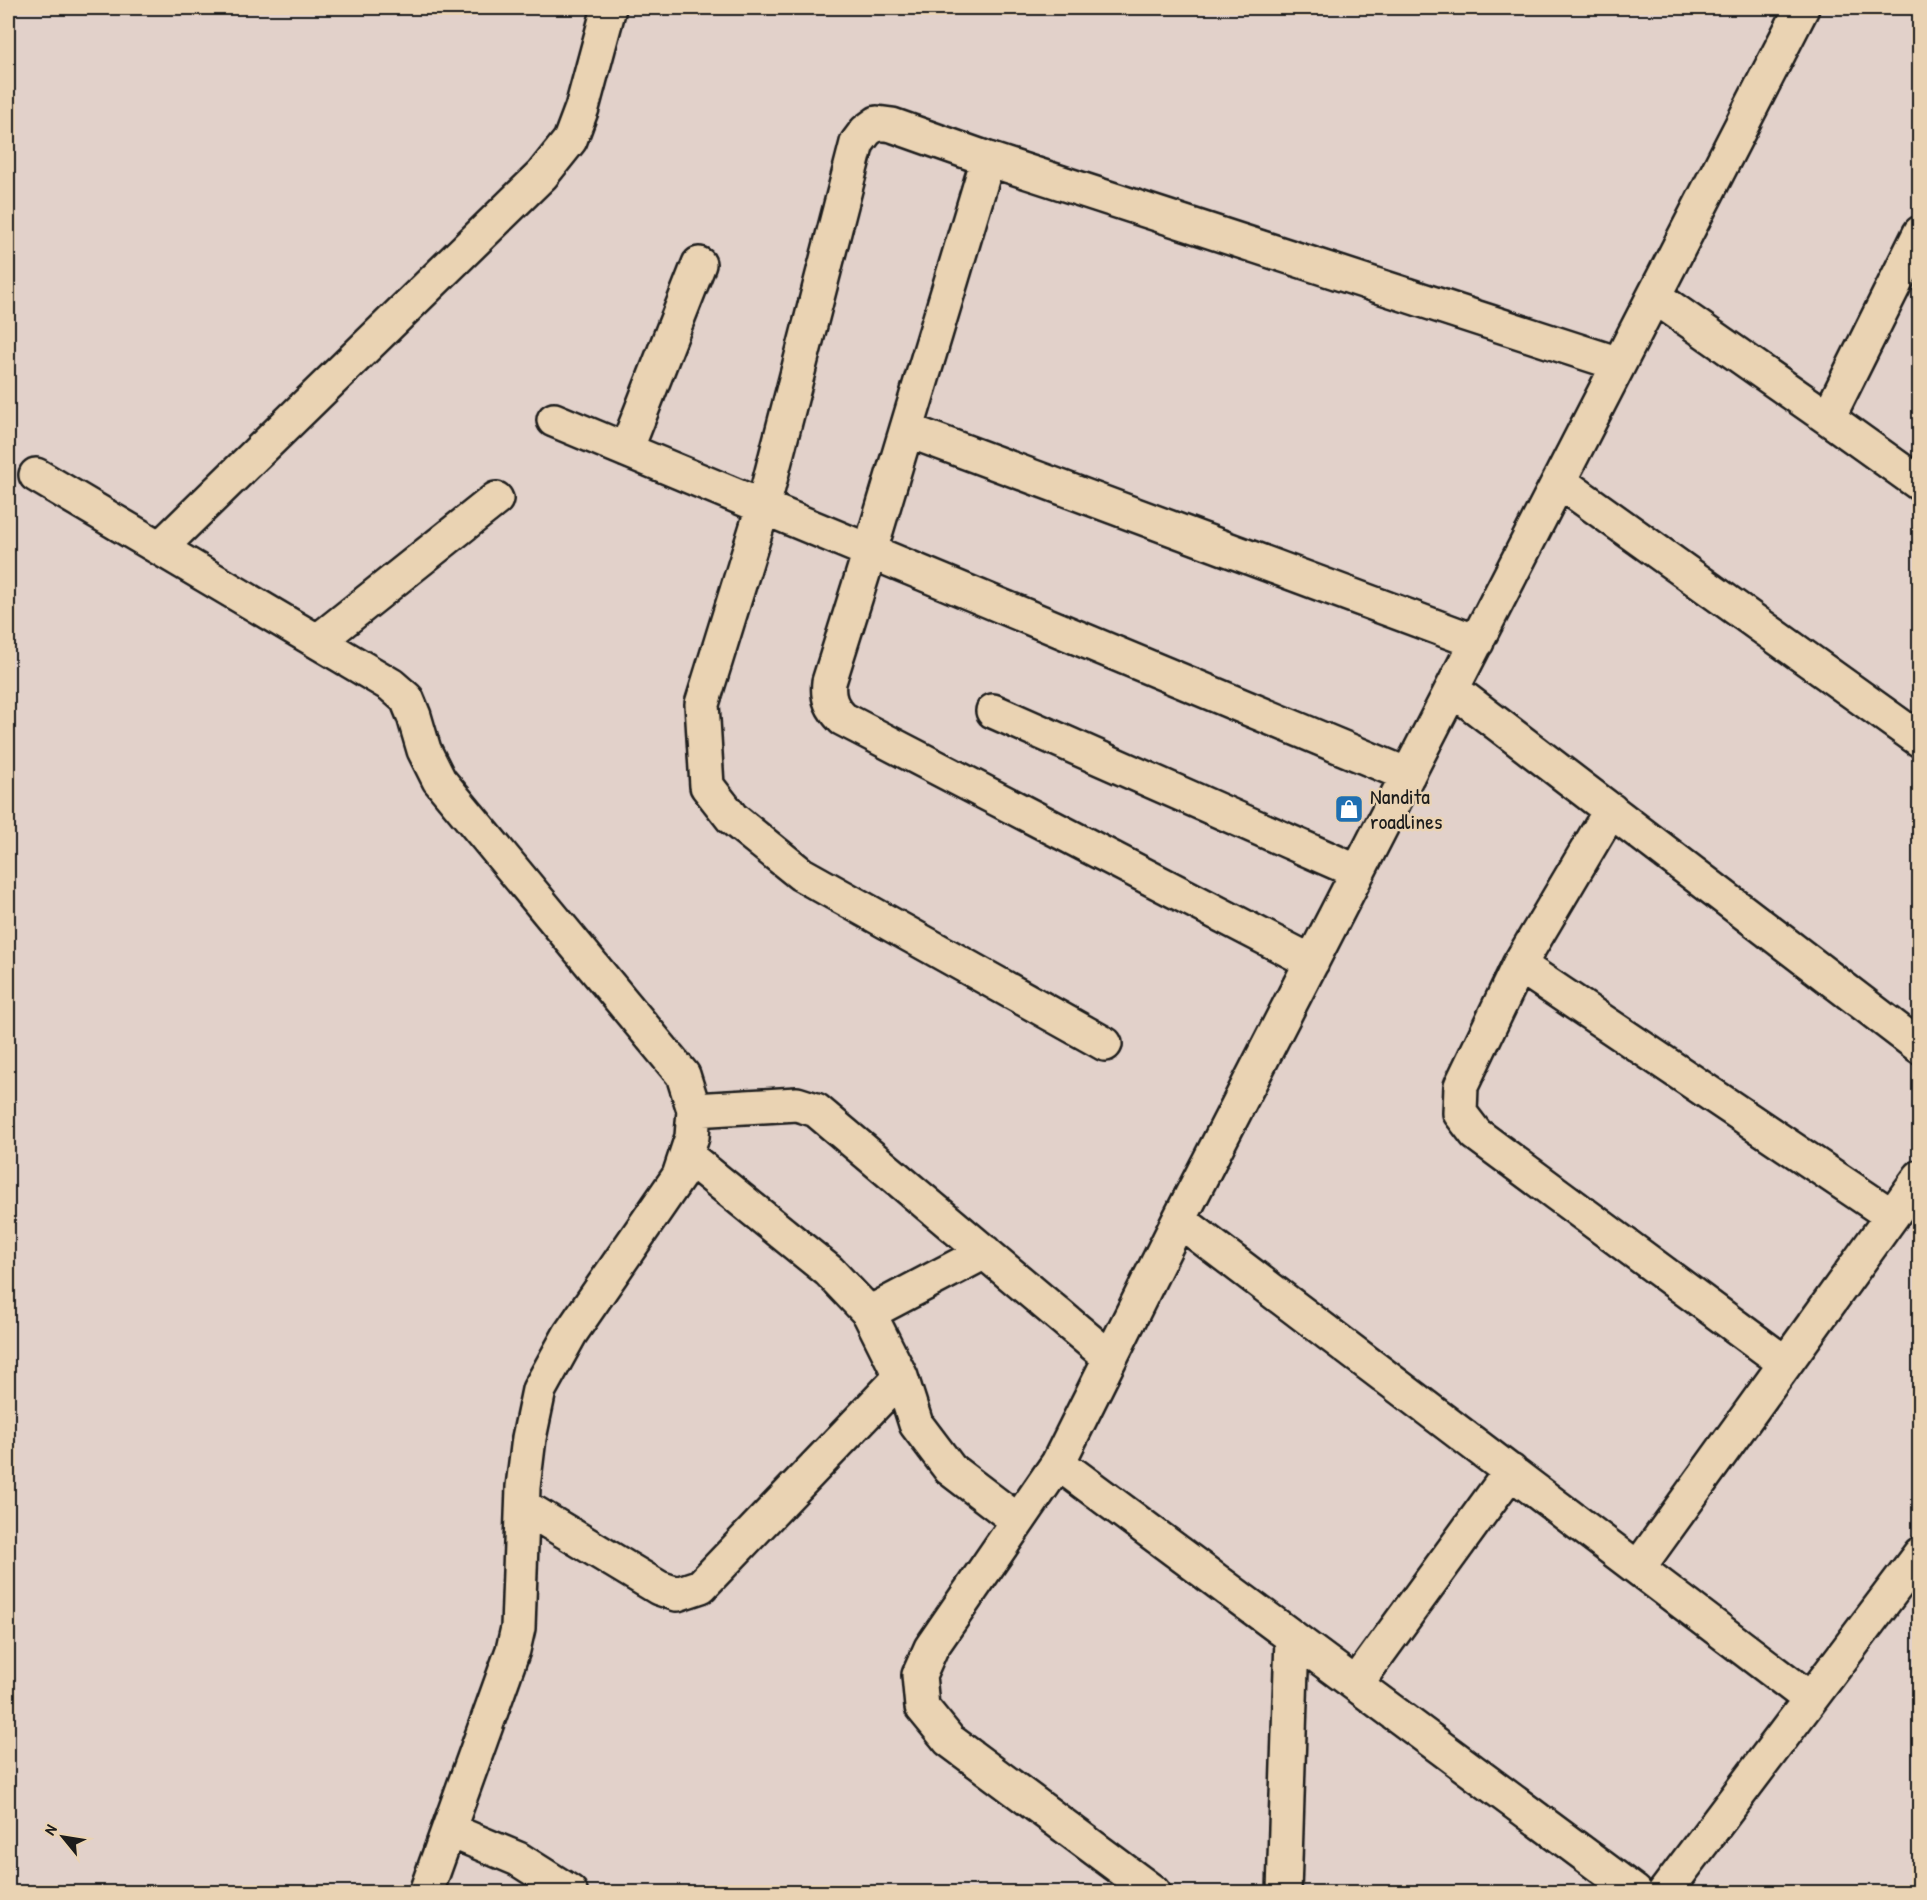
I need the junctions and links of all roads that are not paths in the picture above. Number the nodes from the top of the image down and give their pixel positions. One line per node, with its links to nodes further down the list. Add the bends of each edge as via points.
1 (609, 8): 18 (street, via 570,140 542,175)
2 (1802, 8): 7 (street)
3 (988, 159): 8 (street); 11 (street); 17 (street, via 877,123 857,143)
4 (1920, 233): 6 (street)
5 (699, 264): 12 (street)
6 (1912, 270): 9 (street)
7 (1654, 296): 8 (street); 9 (street)
8 (1619, 364): 14 (street)
9 (1828, 418): 15 (street)
10 (554, 420): 12 (street)
11 (907, 430): 19 (street); 21 (street)
12 (626, 450): 17 (street)
13 (36, 475): 18 (street)
14 (1559, 481): 21 (street); 24 (street)
15 (1920, 484)
16 (496, 499): 20 (street)
17 (763, 507): 19 (street); 30 (street, via 702,704 707,786 732,818 801,874)
18 (160, 548): 20 (street)
19 (870, 551): 25 (street); 28 (street, via 829,682 830,702 843,719)
20 (318, 641): 32 (street, via 407,699 439,780 683,1075)
21 (1477, 642): 22 (street)
22 (1452, 689): 25 (street); 26 (street)
23 (993, 711): 27 (street)
24 (1920, 740)
25 (1408, 775): 27 (street)
26 (1611, 810): 29 (street); 31 (street)
27 (1358, 872): 28 (street)
28 (1312, 962): 36 (street)
29 (1520, 965): 35 (street); 40 (street, via 1461,1086 1460,1113 1476,1134)
30 (1105, 1044)
31 (1920, 1047)
32 (694, 1110): 33 (street); 37 (street, via 797,1104 816,1110)
33 (686, 1155): 38 (street, via 830,1271); 44 (street, via 679,1176 570,1334 539,1390 529,1438)
34 (1920, 1177): 35 (street)
35 (1892, 1216): 40 (street)
36 (1179, 1220): 39 (street); 43 (street)
37 (985, 1252): 38 (street); 39 (street)
38 (869, 1313): 41 (street)
39 (1110, 1358): 42 (street)
40 (1785, 1363): 47 (street)
41 (901, 1377): 44 (street, via 701,1587 677,1594 659,1588); 45 (street, via 916,1424 950,1469)
42 (1058, 1463): 45 (street); 48 (street)
43 (1511, 1471): 47 (street); 49 (street)
44 (523, 1506): 51 (street, via 518,1628 513,1650)
45 (1018, 1521): 54 (street, via 931,1648 919,1675 922,1707 950,1740)
46 (1920, 1554): 50 (street)
47 (1638, 1568): 50 (street)
48 (1292, 1637): 49 (street); 55 (street)
49 (1356, 1684): 56 (street)
50 (1810, 1699): 57 (street)
51 (449, 1830): 52 (street); 53 (street, via 518,1859)
52 (426, 1893)
53 (570, 1893)
54 (1153, 1893)
55 (1284, 1893)
56 (1635, 1893)
57 (1665, 1893)

